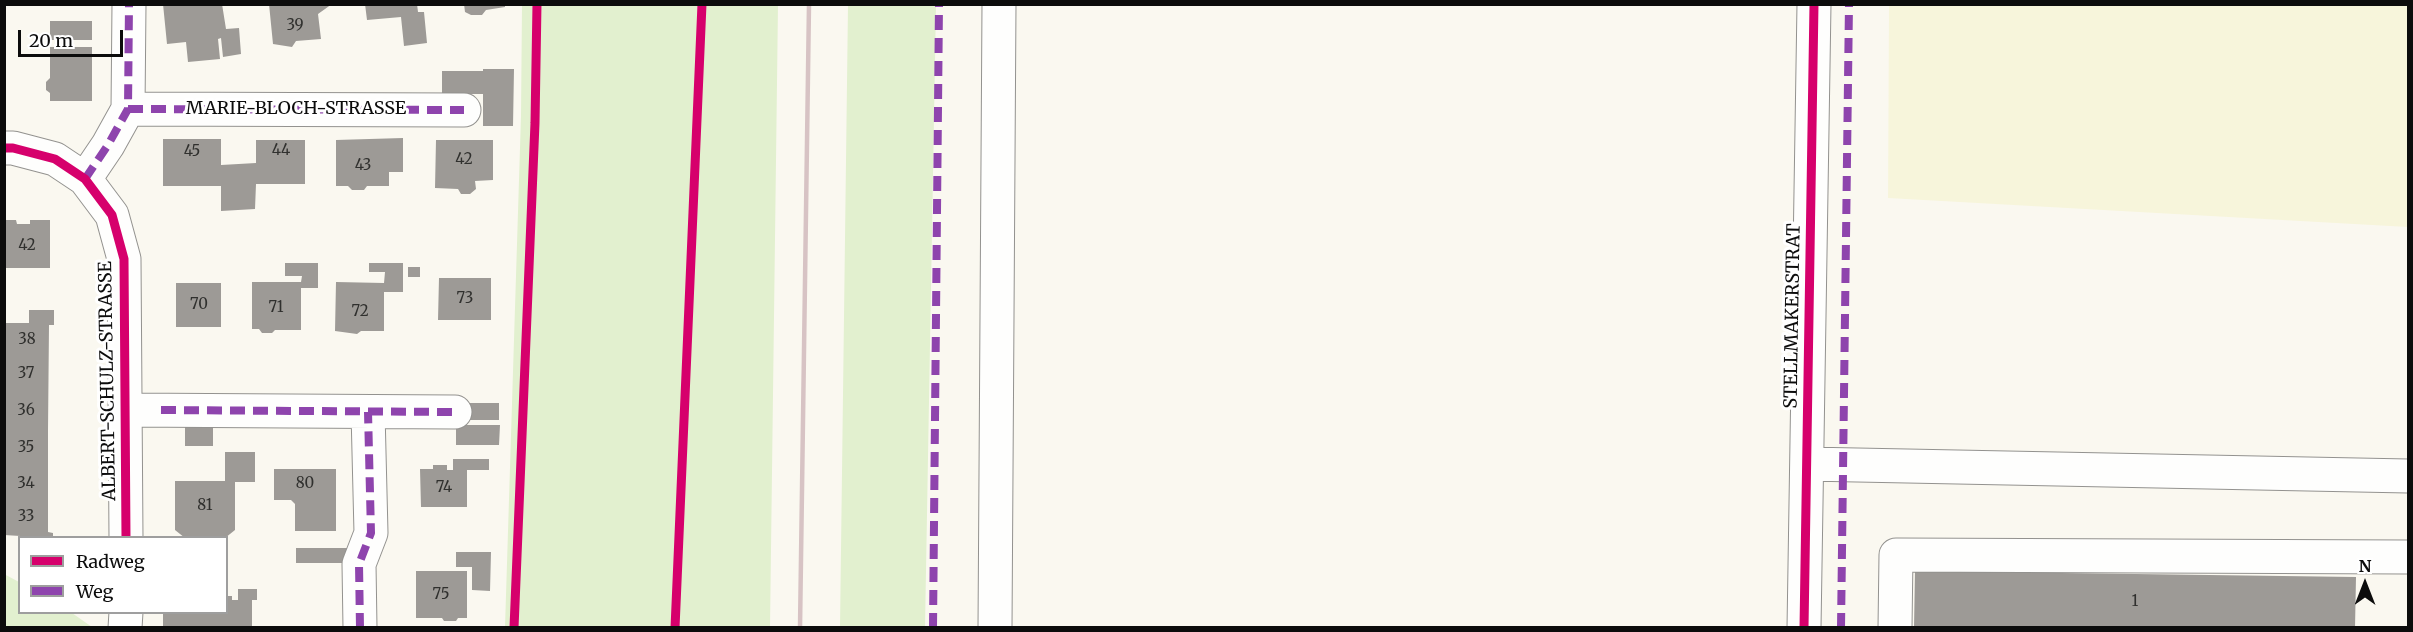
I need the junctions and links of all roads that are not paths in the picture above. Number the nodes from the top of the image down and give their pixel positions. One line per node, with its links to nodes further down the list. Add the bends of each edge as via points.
1 (129, 4): 4 (street)
2 (999, 4): 16 (street)
3 (1814, 4): 11 (street, STELLMAKERSTRAT)
4 (128, 109): 5 (street, MARIE-BLOCH-STRASSE); 7 (street)
5 (464, 110)
6 (4, 148): 7 (street, ALBERT-SCHULZ-STRASSE, via 55,159)
7 (85, 179): 8 (street, ALBERT-SCHULZ-STRASSE, via 112,215 124,259)
8 (126, 410): 9 (street, ALBERT-SCHULZ-STRASSE); 13 (street, ALBERT-SCHULZ-STRASSE)
9 (368, 412): 10 (street, ALBERT-SCHULZ-STRASSE); 15 (street, via 371,533 359,564)
10 (455, 412)
11 (1807, 464): 12 (street); 17 (street, STELLMAKERSTRAT)
12 (2409, 476)
13 (126, 536)
14 (2409, 557): 18 (street, via 1896,555)
15 (360, 627)
16 (995, 627)
17 (1804, 627)
18 (1895, 627)

